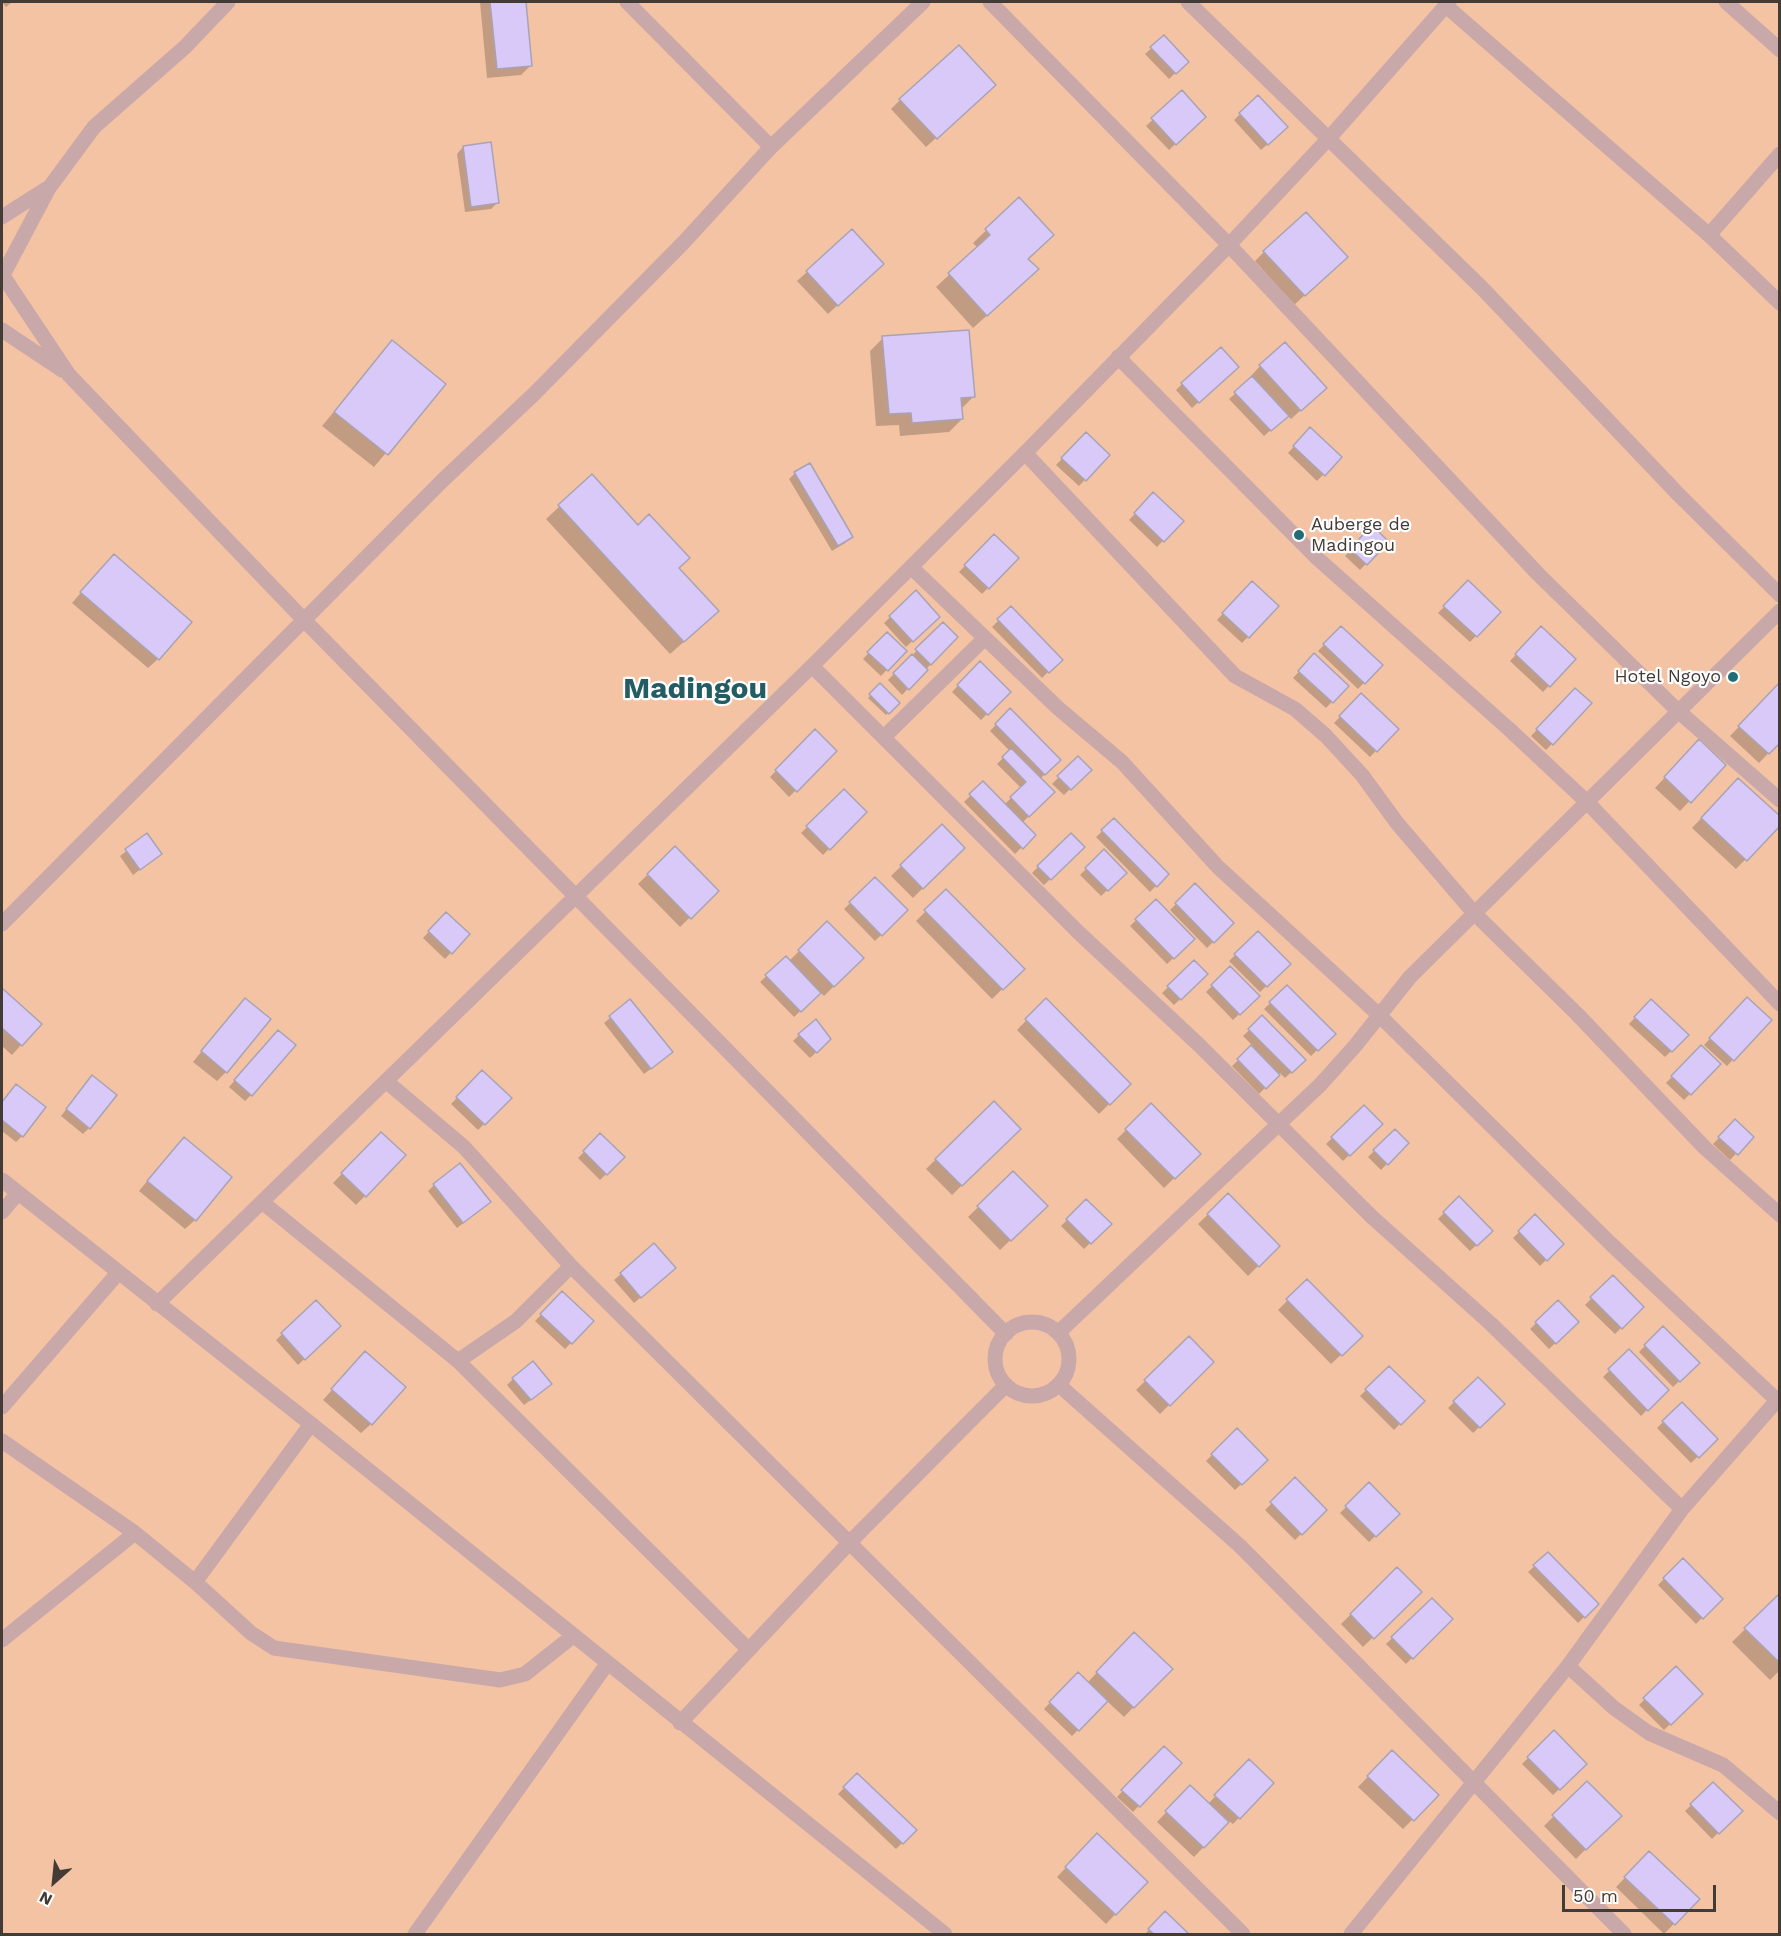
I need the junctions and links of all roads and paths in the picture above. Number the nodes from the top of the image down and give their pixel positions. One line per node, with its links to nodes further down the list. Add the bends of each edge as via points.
1 (228, 2): 12 (street, via 185,47 99,122)
2 (627, 2): 10 (street)
3 (923, 2): 10 (street)
4 (990, 2): 15 (street)
5 (1188, 2): 9 (street)
6 (1726, 2): 8 (street)
7 (1447, 3): 9 (street); 14 (street)
8 (1779, 50)
9 (1330, 137): 15 (street); 23 (street)
10 (771, 147): 25 (street, via 634,293)
11 (1779, 154): 14 (street)
12 (49, 188): 13 (street); 16 (street)
13 (2, 217)
14 (1709, 235): 17 (street)
15 (1229, 245): 19 (street); 28 (street, via 1538,574)
16 (3, 274): 20 (street)
17 (1779, 303)
18 (2, 330): 20 (street)
19 (1118, 357): 21 (street); 31 (street, via 1317,558)
20 (69, 375): 25 (street)
21 (1025, 453): 22 (street); 33 (street, via 1235,676 1294,709 1326,736)
22 (911, 567): 26 (street); 27 (street)
23 (1779, 595)
24 (1779, 610): 28 (street)
25 (305, 621): 32 (street); 34 (street)
26 (985, 638): 29 (street); 36 (street, via 1122,762 1218,867)
27 (812, 666): 29 (street); 32 (street)
28 (1677, 710): 30 (street); 31 (street)
29 (884, 737): 38 (street)
30 (1779, 800)
31 (1588, 803): 33 (street); 35 (street)
32 (575, 896): 37 (street); 48 (street)
33 (1474, 913): 36 (street, via 1410,977); 43 (street, via 1705,1148)
34 (2, 924)
35 (1779, 1004)
36 (1379, 1015): 38 (street, via 1355,1046); 52 (street, via 1611,1244)
37 (387, 1082): 41 (street); 44 (street, via 464,1148)
38 (1278, 1125): 47 (street); 56 (street)
39 (2, 1180): 40 (street)
40 (18, 1193): 42 (street); 45 (street)
41 (262, 1202): 46 (street); 49 (street)
42 (2, 1212)
43 (1779, 1215)
44 (571, 1266): 49 (street, via 516,1321); 58 (street)
45 (118, 1273): 46 (street); 53 (street)
46 (157, 1304): 54 (street)
47 (1058, 1333): 48 (street, via 1032,1323); 51 (street, via 1065,1343 1069,1365)
48 (1006, 1334): 50 (street, via 996,1359)
49 (459, 1361): 62 (street)
50 (1006, 1385): 51 (street, via 1016,1392 1039,1396); 58 (street)
51 (1059, 1385): 66 (street, via 1240,1546)
52 (1778, 1400): 56 (street)
53 (2, 1407)
54 (311, 1424): 59 (street); 60 (street)
55 (2, 1441): 57 (street)
56 (1682, 1509): 64 (street)
57 (135, 1533): 59 (street); 61 (street)
58 (850, 1542): 62 (street); 70 (street)
59 (195, 1582): 60 (street, via 251,1633 274,1648 294,1653 500,1680 525,1674)
60 (573, 1636): 63 (street)
61 (2, 1640)
62 (748, 1649): 65 (street)
63 (607, 1664): 65 (street); 68 (street)
64 (1568, 1666): 66 (street); 67 (street, via 1614,1708 1649,1733 1723,1765)
65 (680, 1723): 69 (street)
66 (1473, 1784): 71 (street); 72 (street)
67 (1779, 1814)
68 (415, 1935)
69 (945, 1935)
70 (1243, 1935)
71 (1351, 1935)
72 (1624, 1935)

